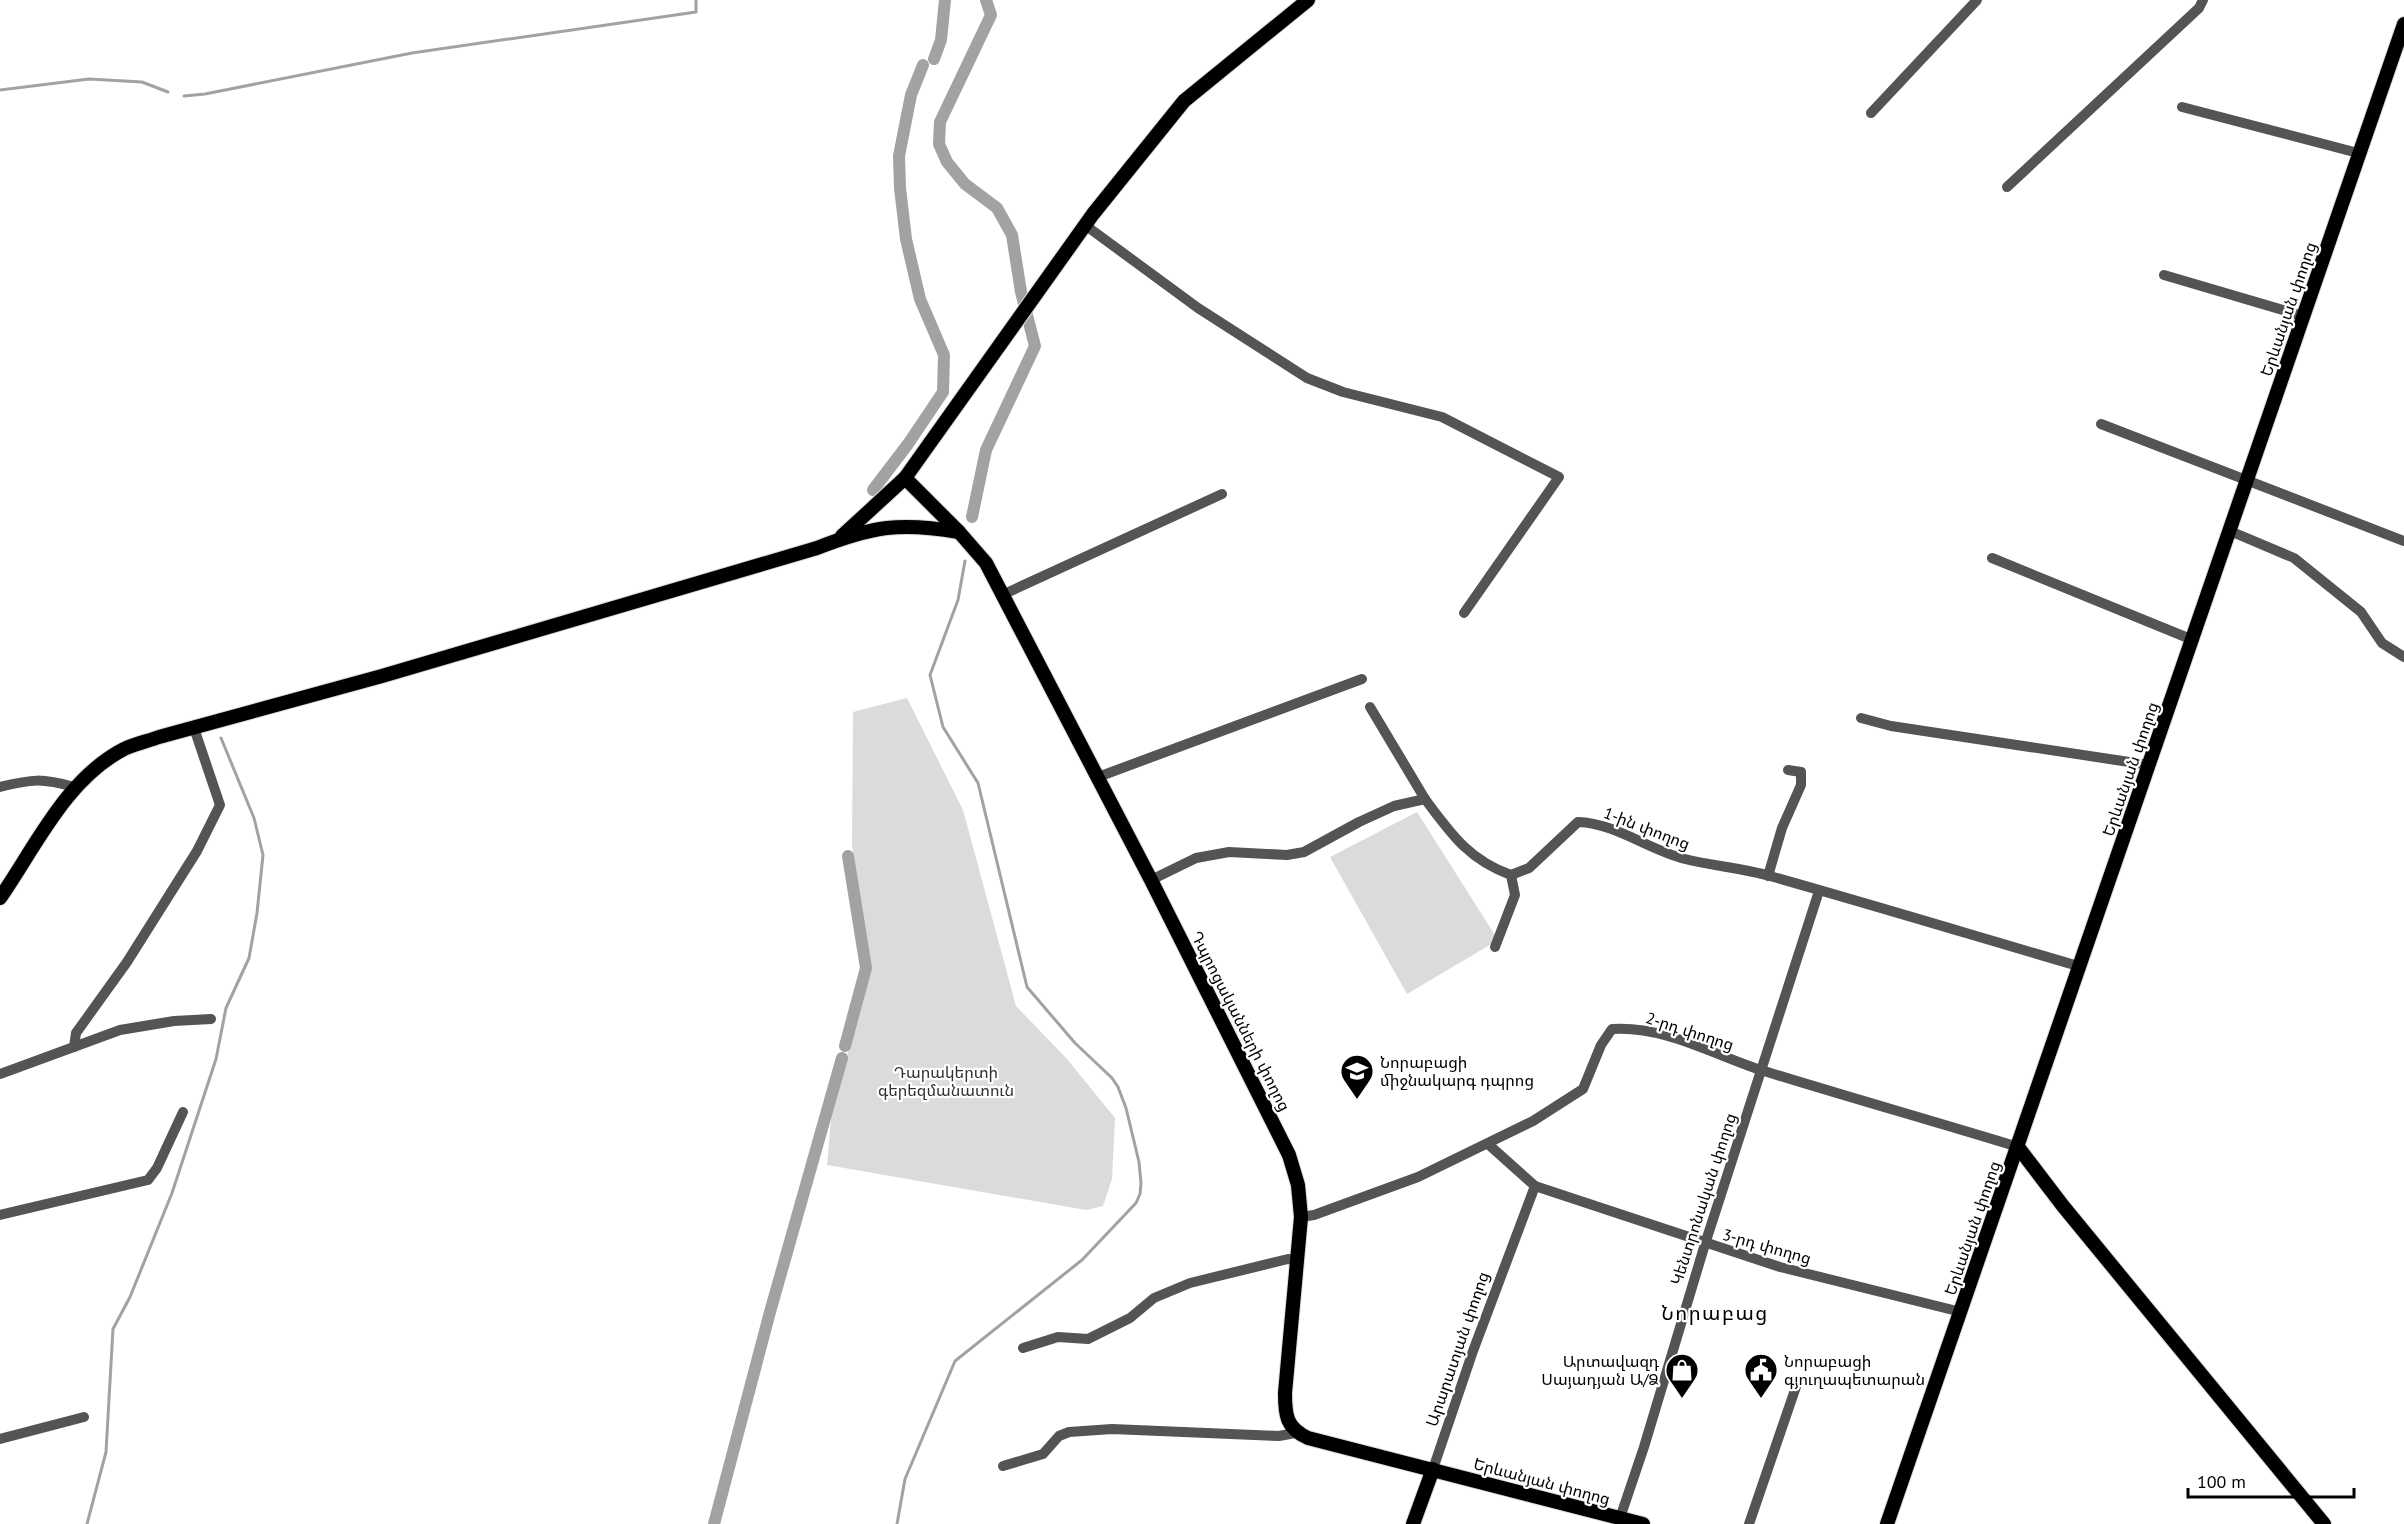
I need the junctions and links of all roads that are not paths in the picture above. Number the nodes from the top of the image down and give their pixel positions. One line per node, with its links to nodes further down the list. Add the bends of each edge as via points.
1 (1308, 0): 9 (main road, via 1184,101)
2 (1977, 0): 6 (street)
3 (2203, 0): 8 (street, via 2199,8)
4 (2404, 24): 7 (main road, Երևանյան փողոց)
5 (2182, 107): 7 (street)
6 (1872, 113)
7 (2358, 153): 11 (main road, Երևանյան փողոց)
8 (2007, 188)
9 (1085, 225): 13 (main road); 22 (street, via 1198,309 1307,378 1343,392 1442,417 1559,477)
10 (2164, 274): 11 (street)
11 (2303, 316): 14 (main road, Երևանյան փողոց)
12 (2101, 424): 14 (street)
13 (905, 478): 17 (main road, Դպրոցականների փողոց); 18 (main road)
14 (2248, 482): 16 (main road, Երևանյան փողոց); 19 (street)
15 (1222, 494): 21 (street)
16 (2230, 531): 23 (main road, Երևանյան փողոց); 24 (street, via 2294,558 2361,612 2382,643)
17 (959, 532): 18 (main road, via 920,525 879,528); 21 (main road, Դպրոցականների փողոց, via 986,563)
18 (837, 540): 28 (main road)
19 (2404, 541)
20 (1992, 558): 23 (street)
21 (1002, 595): 31 (main road, Դպրոցականների փողոց)
22 (1464, 613)
23 (2193, 639): 29 (main road, Երևանյան փողոց)
24 (2404, 657)
25 (1362, 679): 31 (street)
26 (1370, 706): 34 (street)
27 (1861, 718): 29 (street, via 1891,726)
28 (194, 728): 33 (main road, via 124,749); 43 (street, via 220,805 197,851 127,962 76,1033)
29 (2149, 765): 41 (main road, Երևանյան փողոց)
30 (1788, 770): 36 (street, via 1801,772 1801,784 1782,828)
31 (1098, 777): 37 (main road, Դպրոցականների փողոց)
32 (0, 787): 33 (street, via 48,779)
33 (74, 787): 39 (main road)
34 (1425, 799): 35 (street, via 1468,852 1490,868); 37 (street, via 1394,806 1304,852 1229,852 1196,858)
35 (1511, 875): 36 (street, 1-ին փողոց, via 1529,868 1578,822 1589,822 1685,859); 40 (street, via 1515,895)
36 (1768, 876): 38 (street, 1-ին փողոց)
37 (1151, 880): 51 (main road, Դպրոցականների փողոց, via 1289,1155 1298,1185)
38 (1820, 891): 41 (street, 1-ին փողոց); 44 (street, Կենտրոնական փողոց)
39 (0, 898)
40 (1495, 947)
41 (2078, 966): 48 (main road, Երևանյան փողոց)
42 (211, 1019): 43 (street, via 120,1030)
43 (74, 1047): 45 (street)
44 (1762, 1071): 47 (street, 2-րդ փողոց, via 1675,1039 1629,1028 1612,1029 1583,1089 1533,1122); 48 (street, 2-րդ փողոց); 52 (street, Կենտրոնական փողոց)
45 (0, 1074)
46 (183, 1112): 50 (street, via 158,1168 148,1180)
47 (1488, 1144): 49 (street); 51 (street, 2-րդ փողոց, via 1418,1177)
48 (2018, 1147): 54 (main road, Երևանյան փողոց); 67 (main road)
49 (1535, 1186): 52 (street, 3-րդ փողոց); 61 (street, Արարատյան փողոց)
50 (0, 1215)
51 (1301, 1217): 53 (main road, Դպրոցականների փողոց)
52 (1705, 1244): 54 (street, 3-րդ փողոց); 62 (street, Կենտրոնական փողոց)
53 (1298, 1260): 55 (street, via 1288,1259 1190,1283 1154,1298 1130,1318 1088,1339 1058,1337); 58 (main road, Դպրոցականների փողոց, via 1285,1393 1285,1411)
54 (1961, 1312): 66 (main road, Երևանյան փողոց)
55 (1023, 1348)
56 (1798, 1381): 65 (street)
57 (84, 1417): 59 (street)
58 (1295, 1433): 60 (street, via 1279,1436 1112,1429 1069,1432 1059,1436 1042,1454); 61 (main road)
59 (0, 1438)
60 (1003, 1466)
61 (1433, 1469): 62 (main road, Երևանյան փողոց); 63 (main road, Արարատյան փողոց)
62 (1620, 1518): 64 (main road, Երևանյան փողոց)
63 (1413, 1524)
64 (1643, 1524)
65 (1749, 1524)
66 (1887, 1524)
67 (2324, 1524)

